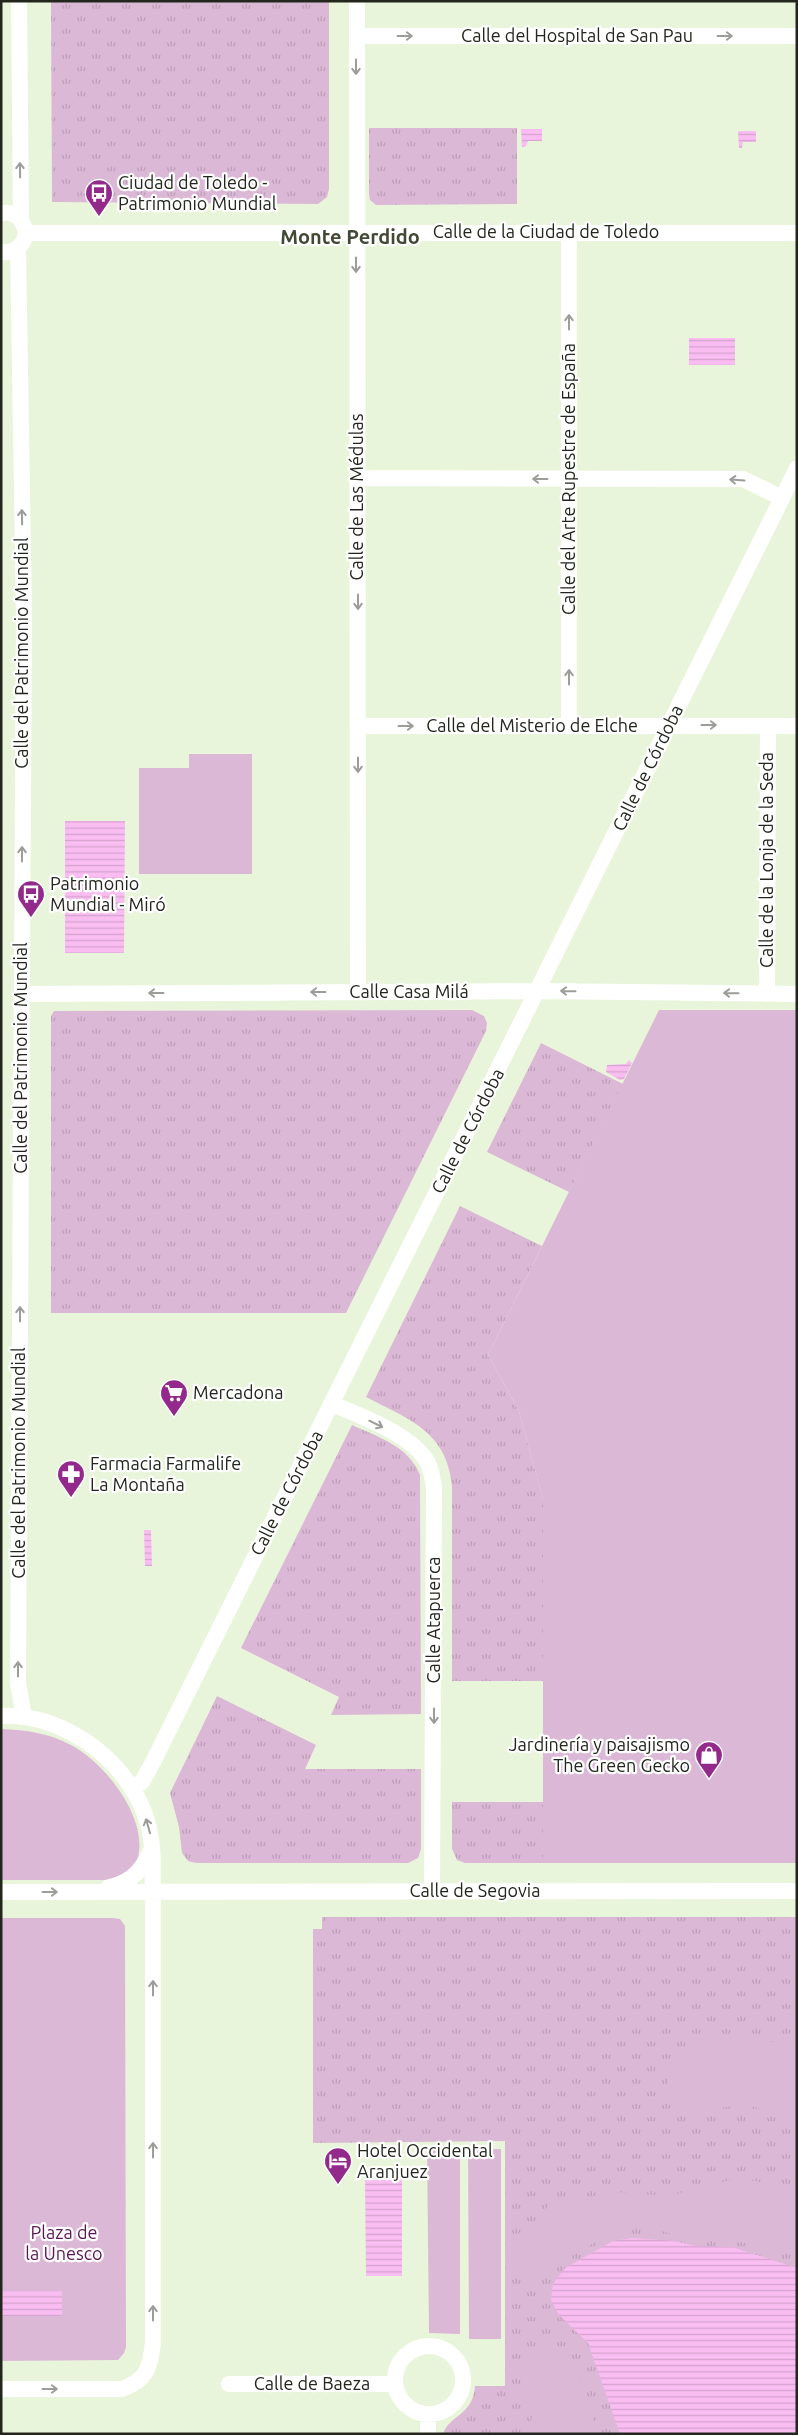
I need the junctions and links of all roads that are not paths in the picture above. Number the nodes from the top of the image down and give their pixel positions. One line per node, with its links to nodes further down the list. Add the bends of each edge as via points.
1 (19, 1): 6 (street, one-way to 1)
2 (356, 1): 3 (street, Calle de Las Médulas)
3 (357, 36): 4 (street, Calle del Hospital de San Pau, one-way to 4); 7 (street, Calle de Las Médulas, one-way to 7)
4 (797, 36)
5 (1, 213): 6 (street, Calle de la Ciudad de Toledo, via 9,212)
6 (23, 226): 7 (street, Calle de la Ciudad de Toledo); 10 (street)
7 (356, 232): 8 (street, Calle de la Ciudad de Toledo); 13 (street, Calle de Las Médulas, one-way to 13)
8 (569, 232): 9 (street, Calle de la Ciudad de Toledo); 14 (street, Calle del Arte Rupestre de España, one-way to 8)
9 (797, 233)
10 (18, 248): 11 (street); 23 (street, Calle del Patrimonio Mundial, one-way to 10, via 24,613)
11 (1, 252)
12 (797, 468): 15 (street, Calle de Córdoba)
13 (358, 478): 14 (street, one-way to 13); 18 (street, Calle de Las Médulas, one-way to 18)
14 (569, 479): 15 (street, one-way to 14, via 743,480); 16 (street, Calle del Arte Rupestre de España, one-way to 14)
15 (782, 498): 17 (street, Calle de Córdoba)
16 (569, 725): 17 (street, Calle del Misterio de Elche); 18 (street, Calle del Misterio de Elche, one-way to 16)
17 (669, 725): 19 (street, Calle del Misterio de Elche, one-way to 19); 21 (street, Calle de Córdoba)
18 (358, 726): 22 (street, Calle de Las Médulas, one-way to 22)
19 (768, 726): 20 (street, Calle del Misterio de Elche); 24 (street, Calle de la Lonja de la Seda)
20 (797, 726)
21 (538, 991): 22 (street, Calle Casa Milá); 24 (street, Calle Casa Milá, one-way to 21); 26 (street, Calle de Córdoba)
22 (358, 992): 23 (street, Calle Casa Milá, one-way to 23)
23 (21, 994): 28 (street, Calle del Patrimonio Mundial, one-way to 23, via 18,1683)
24 (767, 994): 25 (street, Calle Casa Milá)
25 (797, 994)
26 (332, 1404): 29 (street, Calle de Córdoba, via 153,1762 142,1782); 35 (street, Calle Atapuerca, one-way to 35, via 402,1437 425,1458 431,1472 434,1487)
27 (1, 1716): 28 (street)
28 (24, 1717): 29 (street, via 58,1726 83,1739 113,1765)
29 (131, 1788): 30 (street, one-way to 29, via 144,1812)
30 (151, 1850): 33 (street, via 144,1864 127,1882 105,1888 80,1888); 34 (street)
31 (797, 1891): 35 (street, Calle de Segovia)
32 (1, 1892): 33 (street, one-way to 33)
33 (73, 1892): 34 (street)
34 (153, 1892): 35 (street, Calle de Segovia); 38 (street, one-way to 34, via 122,2389 135,2384 150,2363 153,2343)
35 (432, 1892)
36 (229, 2384): 37 (street, Calle de Baeza)
37 (395, 2384): 39 (street, Calle de Baeza, via 399,2397 408,2407); 39 (street, Calle de Baeza, via 396,2370 402,2358 414,2349 429,2346 443,2349 456,2358 464,2378 461,2393 453,2405 441,2412)
38 (1, 2389)
39 (428, 2414): 40 (street)
40 (428, 2434)

